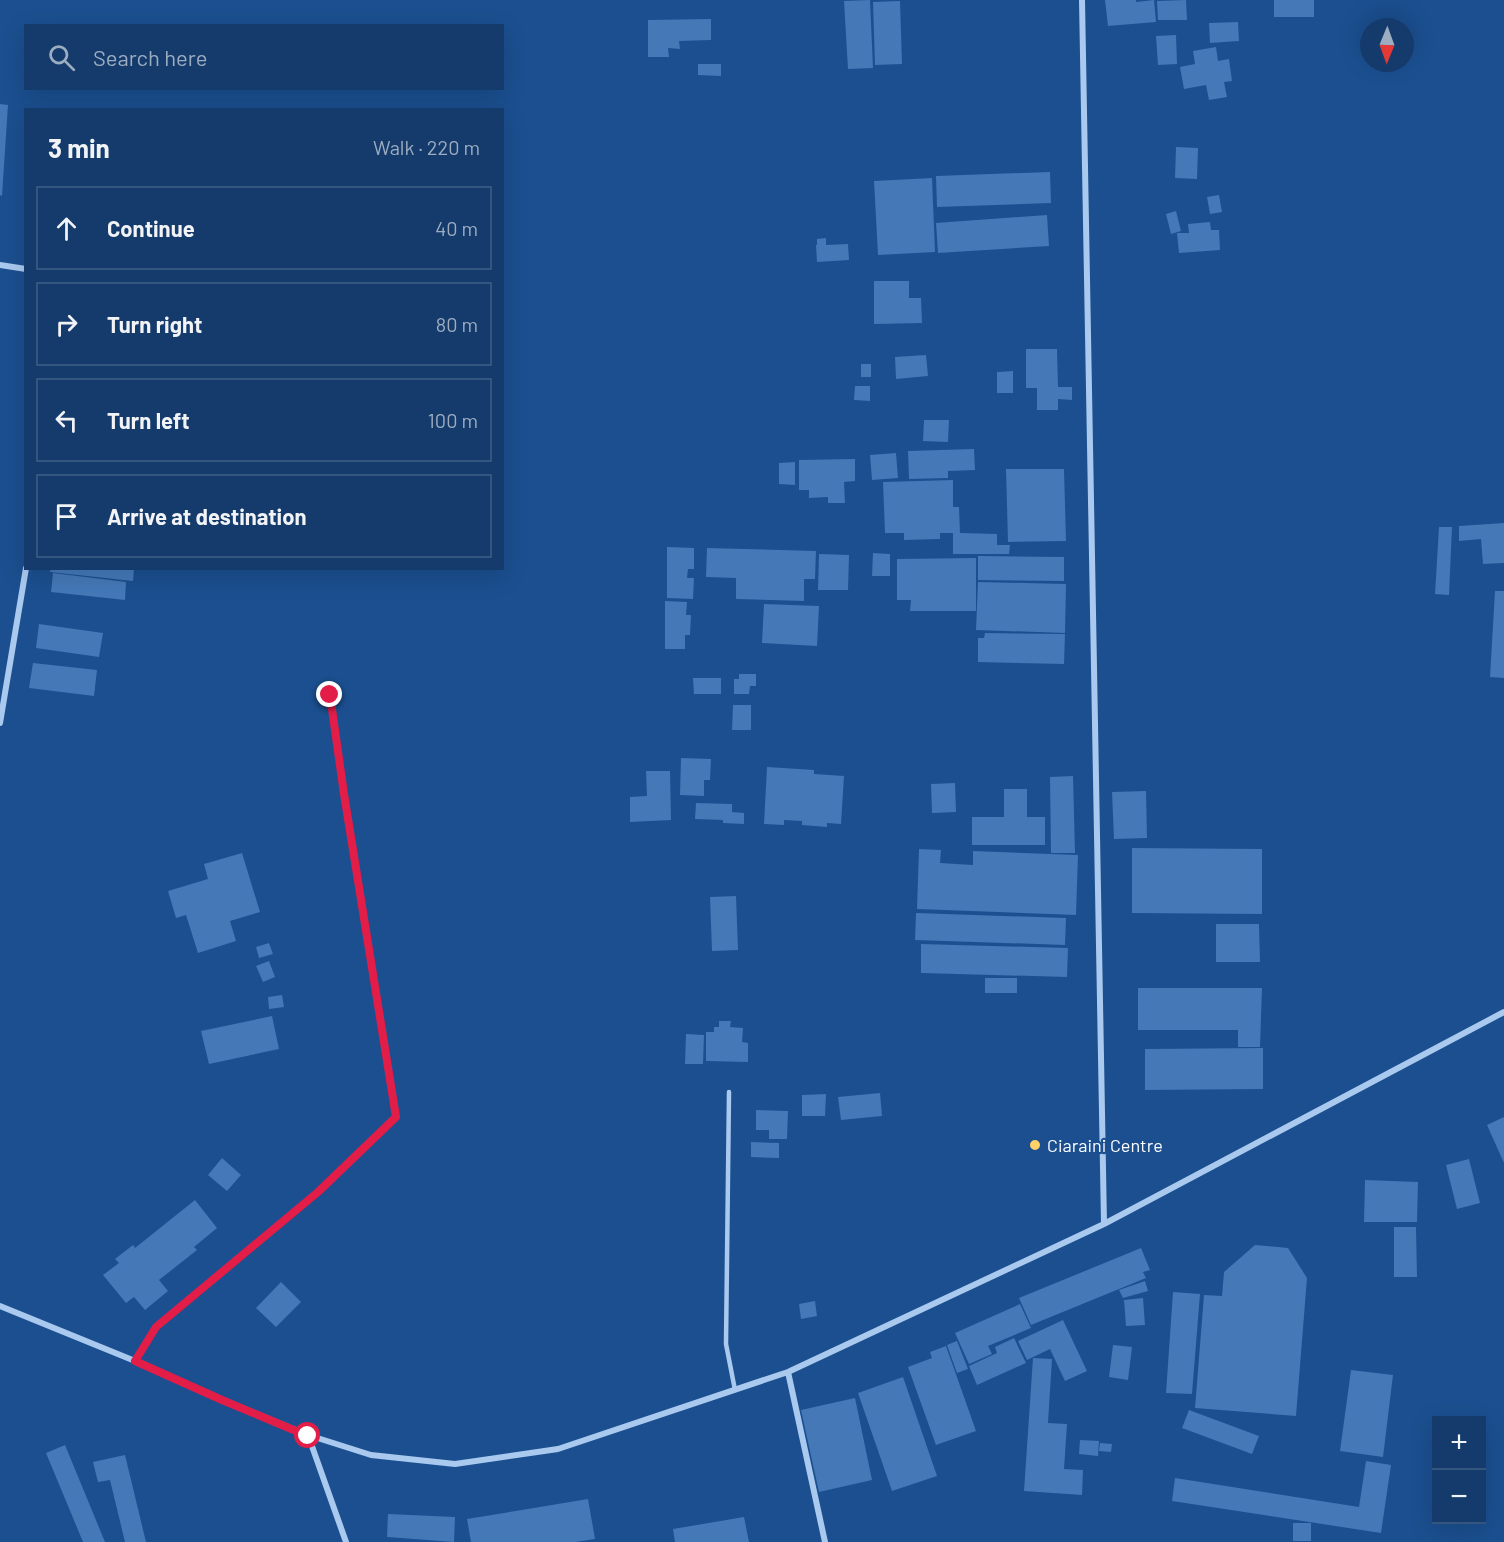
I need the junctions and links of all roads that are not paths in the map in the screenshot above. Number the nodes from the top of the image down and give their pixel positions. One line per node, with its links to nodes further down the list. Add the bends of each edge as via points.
1 (1082, 0): 8 (street)
2 (0, 265): 3 (street)
3 (24, 269)
4 (26, 570): 5 (street)
5 (0, 723)
6 (1504, 1012): 8 (street)
7 (729, 1092): 11 (lane, via 726,1344)
8 (1104, 1224): 10 (street)
9 (0, 1306): 12 (street)
10 (788, 1372): 11 (street); 14 (street)
11 (735, 1390): 12 (street, via 558,1449 455,1464 371,1455)
12 (308, 1436): 13 (street)
13 (346, 1542)
14 (825, 1542)

